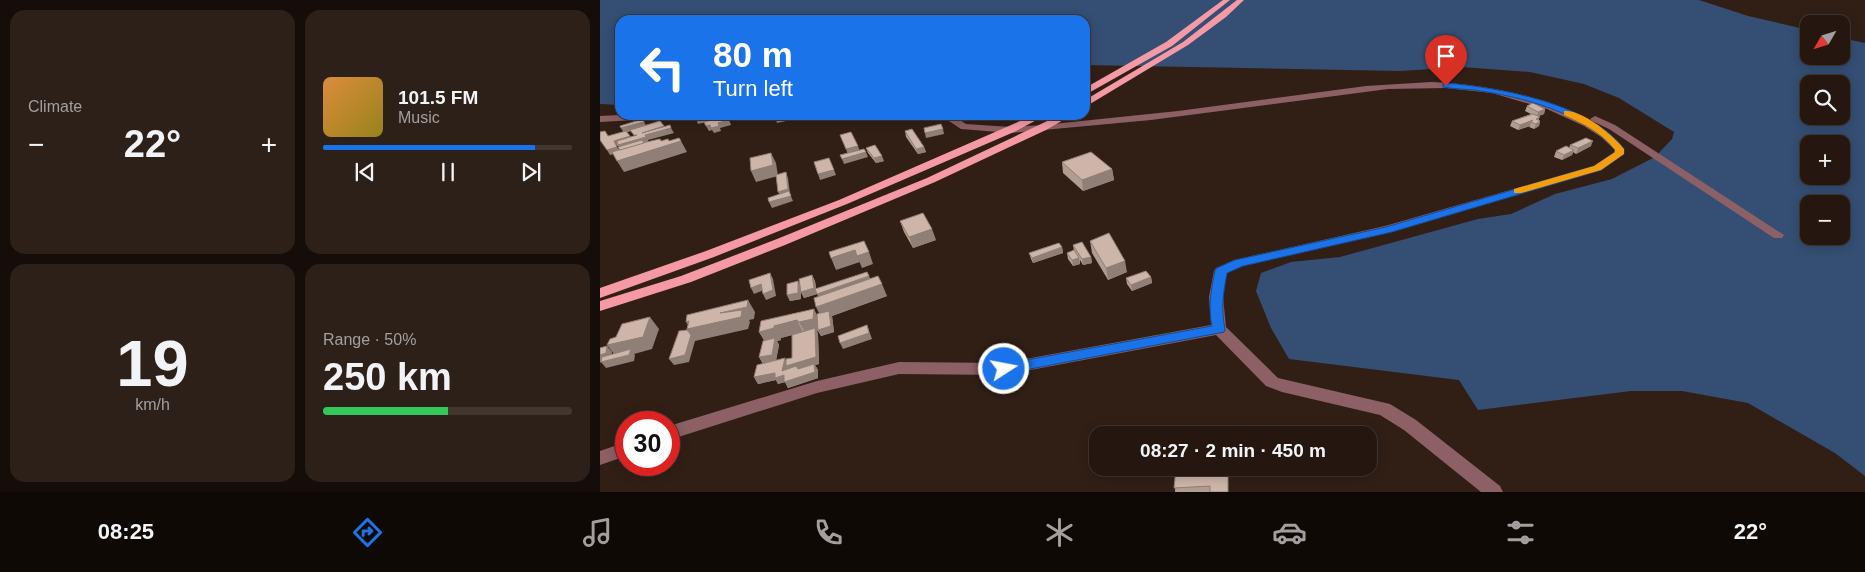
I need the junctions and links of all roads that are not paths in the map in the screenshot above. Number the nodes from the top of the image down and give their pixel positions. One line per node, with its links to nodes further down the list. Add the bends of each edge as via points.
1 (1227, 0): 3 (main road, via 1169,44)
2 (1241, 0): 5 (main road, via 1169,55)
3 (1090, 89)
4 (1542, 96): 14 (street, via 1577,109)
5 (1090, 101)
6 (615, 118): 7 (street)
7 (600, 119)
8 (953, 120): 12 (street, via 964,127)
9 (1031, 120): 12 (main road)
10 (1058, 120): 11 (main road)
11 (1044, 128): 12 (street); 13 (street, via 1432,84 1522,97 1592,124); 17 (main road, via 931,180 780,242 686,279)
12 (1011, 130): 16 (main road, via 843,202)
13 (1620, 149): 14 (street); 18 (street, via 1619,154 1598,168 1388,230 1239,263 1221,271 1216,297)
14 (1647, 150): 15 (street)
15 (1778, 235)
16 (600, 293)
17 (600, 306)
18 (1219, 329): 19 (street, via 1004,369 899,368 817,386); 22 (street, via 1272,382 1384,409 1410,425)
19 (680, 430)
20 (615, 453): 21 (street)
21 (600, 458)
22 (1494, 492)

